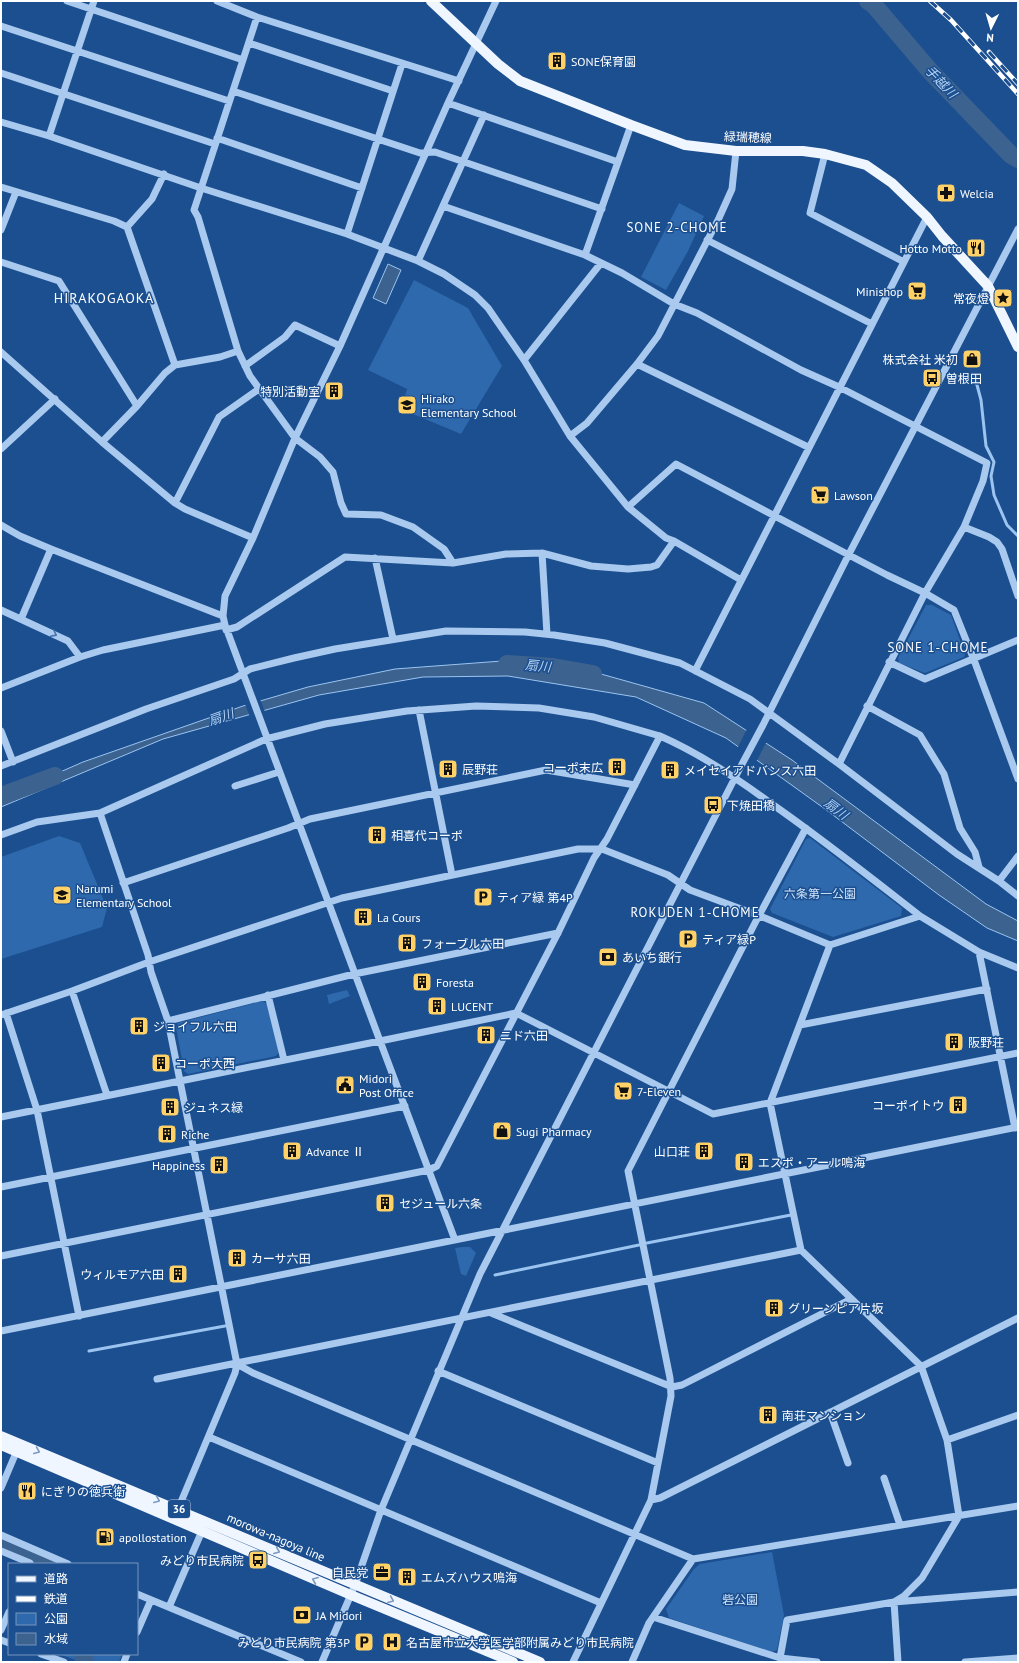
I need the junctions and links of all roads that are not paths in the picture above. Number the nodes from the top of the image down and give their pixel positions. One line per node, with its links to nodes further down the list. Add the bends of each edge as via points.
1 (67, 1): 6 (street)
2 (94, 1): 6 (street)
3 (217, 1): 7 (street)
4 (431, 1): 10 (main road, 緑瑞穂線)
5 (496, 1): 10 (street)
6 (92, 9): 11 (street); 12 (street)
7 (257, 17): 9 (street); 13 (street)
8 (1, 26): 11 (street)
9 (249, 43): 12 (street); 17 (street)
10 (477, 44): 15 (street); 23 (main road, 緑瑞穂線, via 520,81)
11 (78, 51): 18 (street); 19 (street)
12 (243, 60): 16 (street)
13 (402, 64): 15 (street); 17 (street)
14 (1, 73): 18 (street)
15 (459, 81): 20 (street)
16 (233, 91): 19 (street); 25 (street)
17 (393, 92): 25 (street)
18 (64, 94): 24 (street); 26 (street)
19 (230, 101): 26 (street)
20 (448, 103): 21 (street); 28 (street)
21 (484, 115): 30 (street); 31 (street)
22 (1, 122): 24 (street)
23 (631, 125): 27 (main road, 緑瑞穂線, via 685,145); 31 (street)
24 (49, 136): 32 (street)
25 (379, 139): 28 (street); 35 (street)
26 (216, 141): 34 (street); 35 (street)
27 (736, 151): 29 (main road, 緑瑞穂線, via 803,151); 44 (street, via 732,189)
28 (426, 154): 30 (street, via 435,152); 45 (street)
29 (825, 154): 39 (main road, 緑瑞穂線, via 866,165 892,183); 49 (street, via 810,213)
30 (463, 162): 37 (street); 38 (street)
31 (618, 162): 38 (street)
32 (164, 174): 34 (street); 40 (street, via 152,199)
33 (1, 187): 36 (street)
34 (201, 188): 43 (street); 56 (street, via 194,210)
35 (362, 188): 43 (street)
36 (16, 192): 40 (street); 42 (street)
37 (443, 206): 46 (street); 47 (street)
38 (602, 208): 46 (street)
39 (927, 217): 49 (street); 51 (main road, 緑瑞穂線)
40 (127, 227): 60 (street)
41 (1018, 229): 51 (street)
42 (1, 230)
43 (347, 234): 45 (street)
44 (707, 240): 52 (street); 53 (street)
45 (383, 249): 47 (street); 54 (street)
46 (585, 255): 50 (street)
47 (418, 261): 58 (street, via 444,274 488,308)
48 (1, 262): 65 (street, via 59,281)
49 (904, 262): 53 (street)
50 (601, 263): 52 (street); 58 (street)
51 (988, 286): 55 (main road, 緑瑞穂線); 66 (street)
52 (674, 304): 59 (street, via 658,336); 62 (street, via 697,313 801,370)
53 (872, 324): 62 (street)
54 (340, 346): 61 (street, via 295,325 285,337); 68 (street)
55 (1018, 347)
56 (238, 351): 60 (street); 61 (street)
57 (1, 352): 64 (street)
58 (524, 360): 67 (street)
59 (637, 364): 67 (street, via 587,423); 70 (street)
60 (175, 365): 65 (street)
61 (244, 366): 63 (street)
62 (840, 387): 66 (street); 70 (street)
63 (259, 389): 68 (street); 72 (street, via 219,417)
64 (55, 399): 69 (street); 71 (street)
65 (137, 406): 69 (street)
66 (916, 426): 76 (street, via 987,463 983,481); 81 (street)
67 (570, 436): 73 (street)
68 (295, 438): 77 (street); 83 (street, via 320,457 333,472 346,514 381,516 413,527 444,548)
69 (102, 442): 72 (street)
70 (808, 447): 74 (street)
71 (1, 449)
72 (175, 503): 77 (street)
73 (628, 507): 74 (street, via 676,464); 78 (street, via 666,538)
74 (775, 516): 81 (street); 84 (street)
75 (1, 525): 79 (street)
76 (964, 527): 85 (street); 86 (street, via 997,542 1002,549)
77 (253, 538): 88 (street, via 225,596)
78 (674, 541): 80 (street, via 657,565 651,567 628,569 591,566); 84 (street)
79 (51, 549): 88 (street); 89 (street)
80 (542, 553): 83 (street, via 506,554); 91 (street)
81 (849, 554): 85 (street); 102 (street)
82 (375, 558): 83 (street); 90 (street, via 345,557 237,627); 92 (street)
83 (453, 563)
84 (741, 580): 97 (street)
85 (925, 593): 95 (street, via 954,610); 96 (street)
86 (1018, 596)
87 (1, 610): 89 (street)
88 (223, 616): 90 (street)
89 (21, 619): 94 (street, one-way to 94, via 68,641)
90 (226, 628): 94 (street, via 103,650); 98 (street)
91 (547, 634): 92 (street, via 446,631); 97 (street, via 605,643 680,663)
92 (394, 639): 98 (street, via 294,658 250,669)
93 (1018, 640): 95 (street)
94 (80, 657): 99 (street)
95 (974, 660): 96 (street, via 925,679); 111 (street)
96 (889, 662): 100 (street)
97 (695, 671): 102 (street)
98 (242, 674): 105 (street); 106 (street)
99 (1, 688)
100 (867, 706): 107 (street); 121 (street, via 920,735 944,774 960,828 975,852)
101 (419, 710): 104 (street, via 476,706 539,708 594,717); 105 (street, via 325,724); 114 (street)
102 (769, 713): 107 (street); 110 (street)
103 (1, 731): 106 (street)
104 (660, 736): 110 (street); 112 (street)
105 (266, 739): 109 (street); 115 (street)
106 (13, 762): 108 (street)
107 (839, 764): 121 (street, via 957,854)
108 (1, 766)
109 (278, 772): 113 (street); 116 (street)
110 (735, 778): 117 (street); 125 (street)
111 (1018, 779)
112 (635, 785): 114 (street, via 546,770); 119 (street)
113 (235, 786)
114 (436, 793): 116 (street, via 310,819); 122 (street)
115 (100, 813): 118 (street, via 37,822); 124 (street)
116 (298, 824): 124 (street); 127 (street)
117 (806, 828): 128 (street); 129 (street)
118 (1, 835)
119 (602, 849): 122 (street, via 578,849); 125 (street, via 668,875); 130 (street, via 594,858)
120 (1018, 856): 123 (street)
121 (979, 867): 123 (street)
122 (452, 875): 127 (street)
123 (999, 881): 126 (street)
124 (123, 883): 133 (street)
125 (681, 883): 128 (street, via 690,890); 144 (street)
126 (1018, 896)
127 (328, 903): 133 (street); 135 (street)
128 (760, 916): 131 (street); 149 (street)
129 (920, 916): 131 (street); 132 (street)
130 (558, 933): 135 (street); 139 (street)
131 (830, 945): 142 (street)
132 (979, 952): 134 (street); 136 (street)
133 (149, 962): 137 (street); 141 (street)
134 (1018, 968)
135 (354, 974): 138 (street); 143 (street)
136 (987, 989): 142 (street); 146 (street)
137 (72, 991): 140 (street); 150 (street)
138 (268, 995): 141 (street); 147 (street)
139 (516, 1013): 143 (street); 144 (street); 157 (street, via 442,1157 437,1166)
140 (4, 1014): 153 (street)
141 (168, 1021): 148 (street)
142 (800, 1025): 151 (street)
143 (380, 1041): 147 (street); 152 (street)
144 (594, 1052): 149 (street); 163 (street)
145 (1018, 1053): 146 (street)
146 (1000, 1058): 151 (street); 155 (street)
147 (284, 1060): 148 (street)
148 (180, 1081): 150 (street); 156 (street)
149 (669, 1091): 151 (street, via 713,1114); 161 (street, via 628,1171)
150 (107, 1096): 153 (street)
151 (770, 1103): 158 (street)
152 (404, 1106): 156 (street); 157 (street)
153 (37, 1110): 154 (street); 159 (street)
154 (1, 1117)
155 (1016, 1128): 158 (street)
156 (193, 1149): 159 (street); 162 (street)
157 (429, 1170): 162 (street); 164 (street)
158 (786, 1174): 161 (street); 166 (street)
159 (50, 1177): 160 (street); 165 (street)
160 (1, 1186)
161 (635, 1204): 163 (street); 168 (street)
162 (206, 1215): 165 (street); 169 (street)
163 (502, 1231): 164 (street); 173 (street)
164 (455, 1240): 169 (street)
165 (64, 1244): 167 (street); 172 (street)
166 (801, 1250): 168 (street); 170 (street)
167 (1, 1256)
168 (651, 1281): 171 (street); 180 (street)
169 (221, 1287): 172 (street); 176 (street)
170 (851, 1299): 177 (street); 180 (street, via 682,1385)
171 (491, 1313): 173 (street); 180 (street)
172 (79, 1316): 175 (street)
173 (461, 1318): 176 (street); 178 (street)
174 (1018, 1318): 177 (street)
175 (1, 1331)
176 (237, 1364): 179 (street); 184 (street); 185 (street)
177 (921, 1366): 181 (street); 186 (street)
178 (438, 1371): 185 (street); 189 (street)
179 (158, 1379)
180 (672, 1387): 189 (street)
181 (830, 1412): 190 (street); 193 (street, via 660,1498)
182 (1018, 1415): 186 (street)
183 (1, 1436): 188 (main road, morowa-nagoya line / 36)
184 (208, 1437): 195 (street); 196 (street)
185 (410, 1438): 196 (street); 200 (street)
186 (947, 1440): 197 (street)
187 (1, 1445): 188 (main road, morowa-nagoya line / 36)
188 (18, 1448): 192 (street); 195 (main road, morowa-nagoya line / 36, one-way to 195); 199 (main road, morowa-nagoya line / 36)
189 (658, 1463): 193 (street)
190 (848, 1463)
191 (884, 1478): 198 (street)
192 (1, 1488)
193 (651, 1500): 200 (street)
194 (1018, 1506): 197 (street)
195 (178, 1509): 206 (main road, morowa-nagoya line / 36, one-way to 206)
196 (381, 1510): 206 (street); 212 (street)
197 (959, 1516): 198 (street); 211 (street, via 922,1578)
198 (900, 1525): 203 (street)
199 (202, 1531): 209 (main road, morowa-nagoya line / 36, one-way to 199); 213 (street)
200 (634, 1534): 203 (street); 212 (street)
201 (1, 1535): 205 (street)
202 (1, 1551): 204 (street)
203 (694, 1559): 215 (street)
204 (30, 1563)
205 (66, 1563)
206 (355, 1585): 209 (street); 225 (main road, morowa-nagoya line / 36, one-way to 225)
207 (1018, 1592): 211 (street)
208 (138, 1594): 210 (street)
209 (351, 1595): 221 (main road, morowa-nagoya line / 36); 224 (street)
210 (151, 1600): 213 (street); 217 (street)
211 (894, 1602): 219 (street, via 787,1620); 230 (street)
212 (601, 1603): 226 (street)
213 (169, 1607): 223 (street)
214 (8, 1614): 216 (street)
215 (653, 1617): 219 (street); 227 (street)
216 (1, 1630)
217 (138, 1630)
218 (44, 1655): 222 (street)
219 (780, 1658): 228 (street)
220 (1018, 1658): 231 (street)
221 (509, 1661)
222 (64, 1662)
223 (301, 1662)
224 (322, 1662)
225 (540, 1662)
226 (573, 1662)
227 (632, 1662)
228 (812, 1662): 229 (street)
229 (817, 1662)
230 (898, 1662)
231 (965, 1662)

